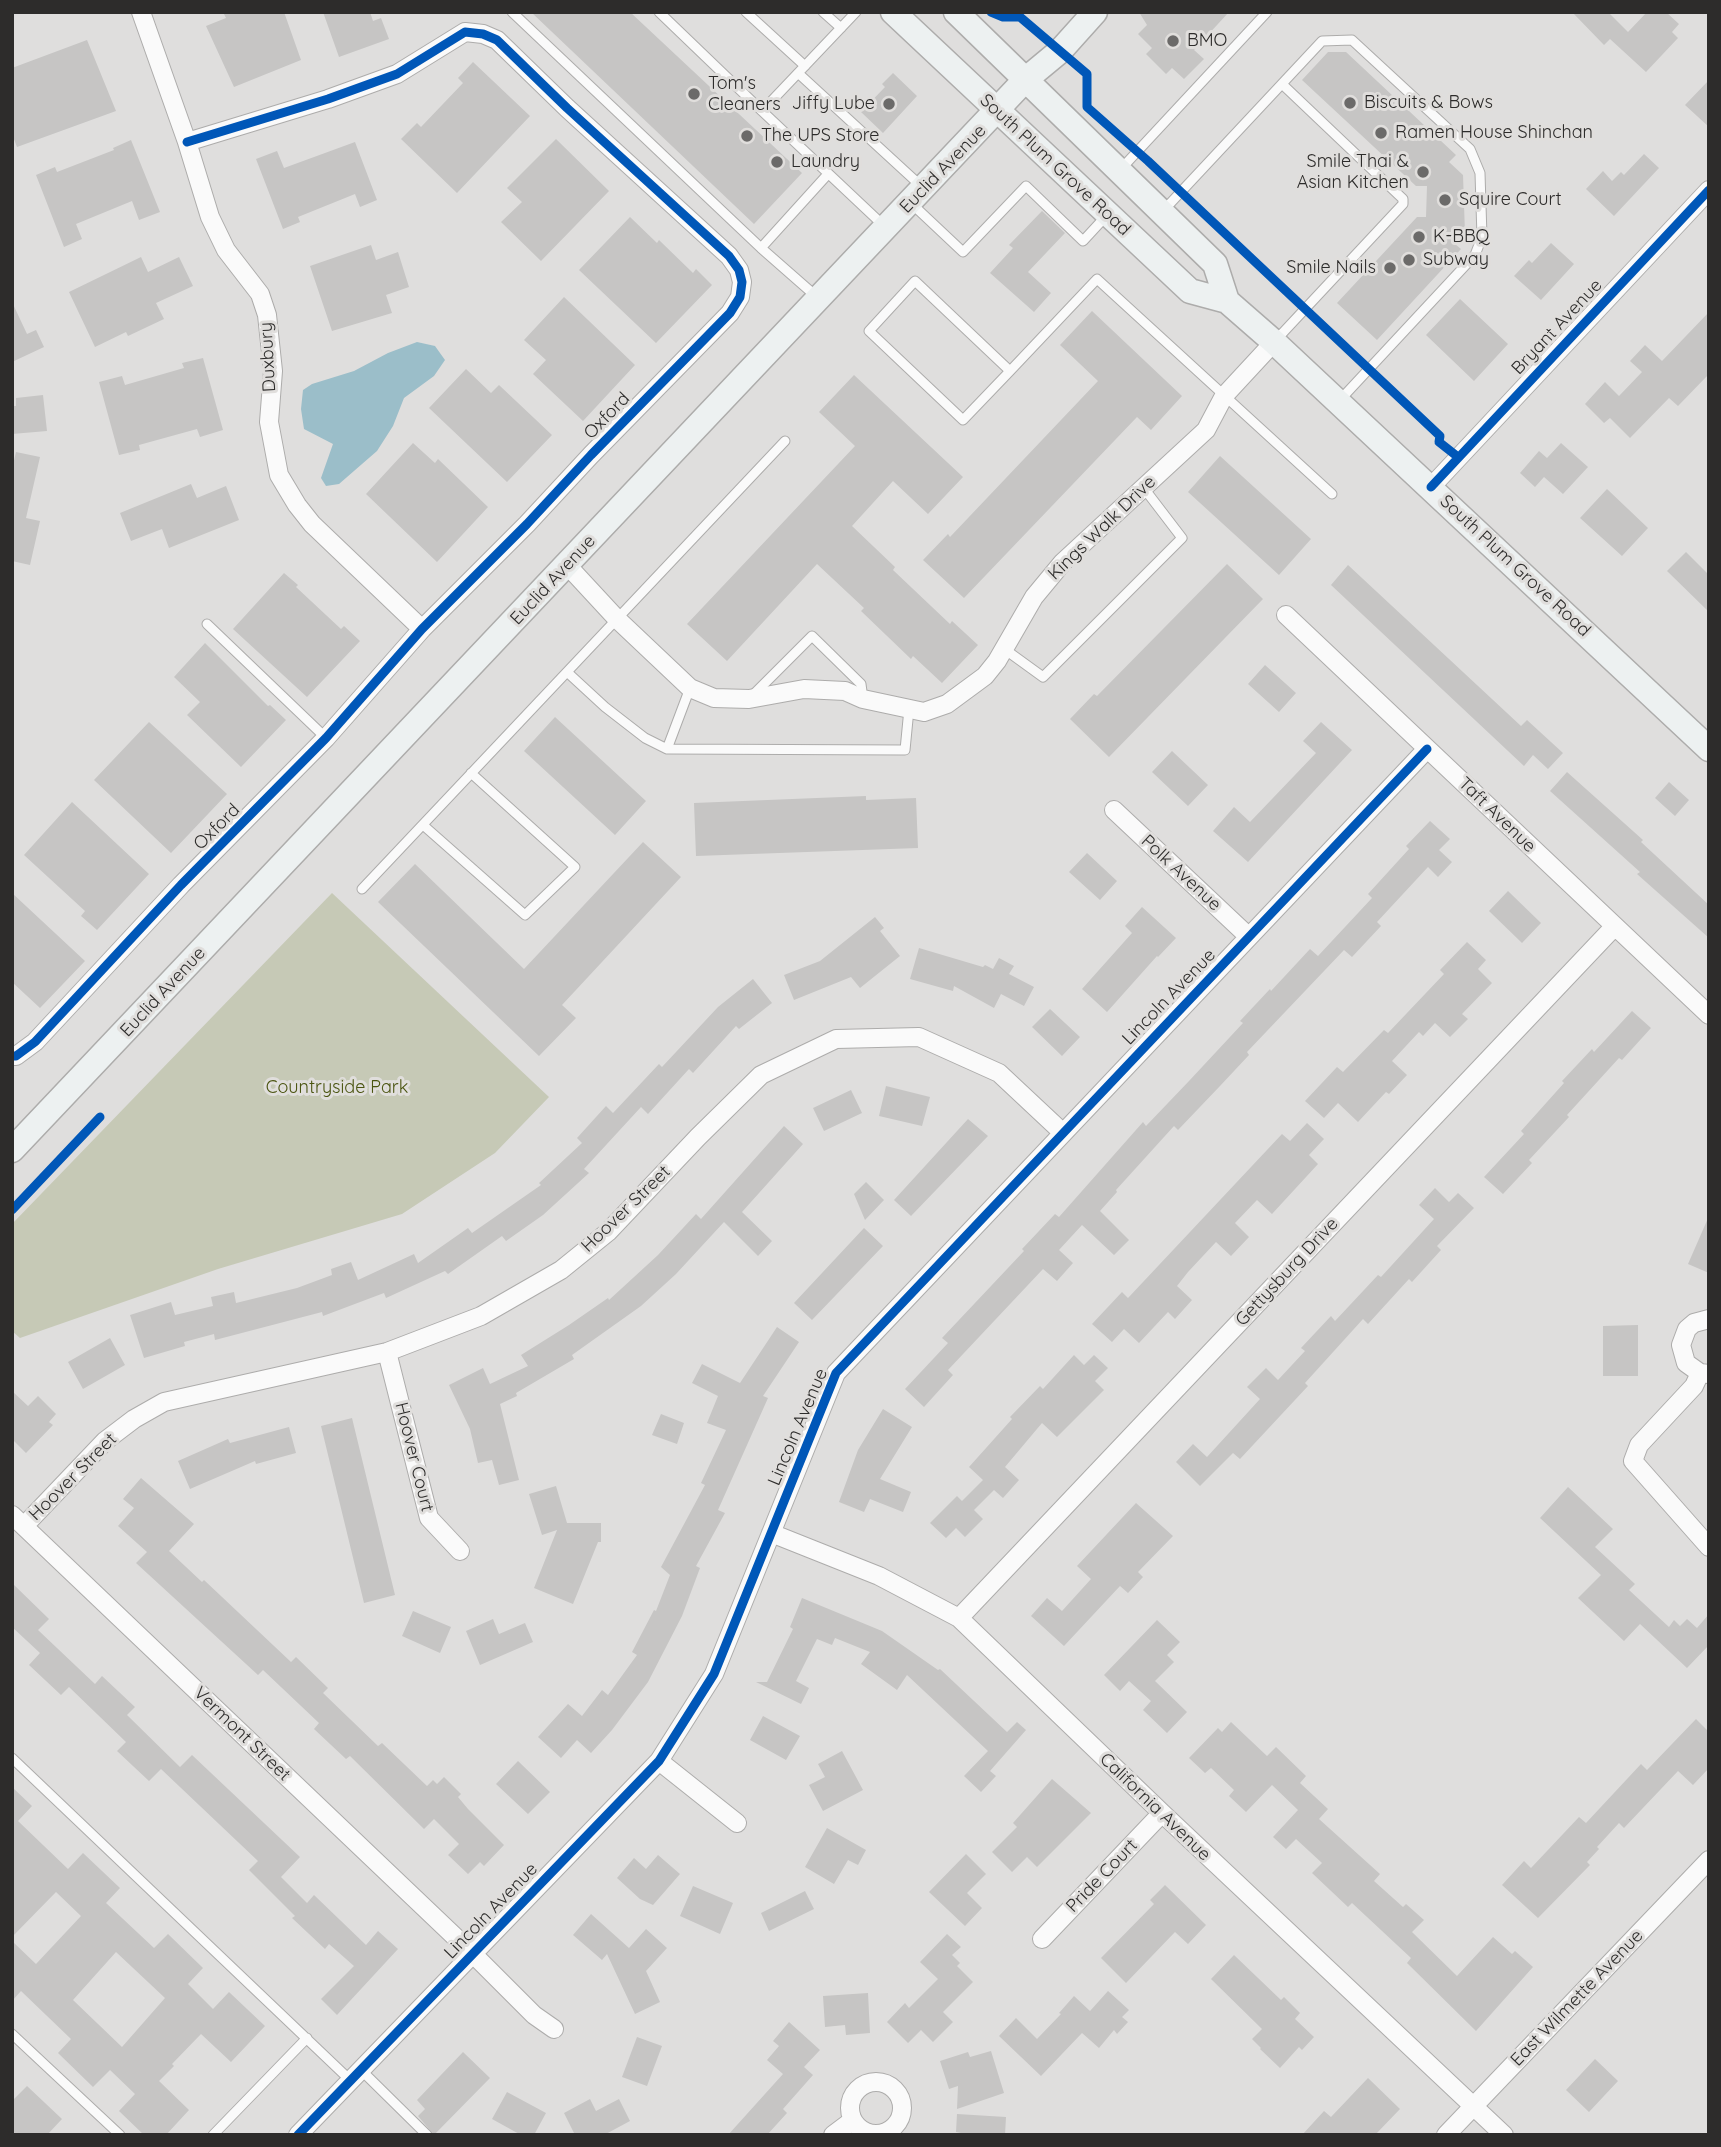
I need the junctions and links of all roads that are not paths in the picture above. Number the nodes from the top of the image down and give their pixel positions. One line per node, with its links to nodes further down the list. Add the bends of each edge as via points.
1 (141, 12): 17 (street, Duxbury)
2 (512, 12): 25 (lane)
3 (659, 12): 15 (lane)
4 (746, 12): 12 (lane)
5 (824, 12): 11 (lane)
6 (856, 12): 11 (lane)
7 (892, 12): 16 (main road, South Plum Grove Road)
8 (956, 12): 13 (main road)
9 (1095, 12): 13 (main road, Euclid Avenue, via 1060,51)
10 (1267, 12): 18 (lane)
11 (841, 28): 12 (lane)
12 (802, 70): 15 (lane); 21 (lane)
13 (1025, 80): 16 (main road, Euclid Avenue); 18 (main road)
14 (1282, 85): 22 (lane); 28 (lane, via 1404,204); 31 (lane, via 1322,41 1352,40 1470,149 1480,173 1482,237 1475,255)
15 (762, 111): 19 (lane)
16 (997, 111): 21 (main road, Euclid Avenue); 23 (main road, South Plum Grove Road)
17 (187, 142): 40 (street, Duxbury, via 210,217 226,250 260,294 267,315 273,370 269,422 279,475 312,524); 40 (street, Oxford, via 397,74 465,32 483,34 497,40 739,270 740,297 730,313)
18 (1119, 172): 22 (main road)
19 (828, 174): 24 (lane); 25 (lane)
20 (1709, 190): 34 (street, Bryant Avenue)
21 (917, 196): 23 (lane, via 963,252 1026,186 1083,241); 24 (main road, Euclid Avenue)
22 (1162, 213): 27 (main road, via 1215,264)
23 (1107, 215): 27 (main road, South Plum Grove Road, via 1190,291)
24 (886, 228): 26 (main road, Euclid Avenue)
25 (761, 248): 26 (lane)
26 (819, 299): 36 (main road, Euclid Avenue)
27 (1227, 301): 28 (main road, South Plum Grove Road)
28 (1274, 342): 30 (street, Kings Walk Drive); 31 (main road, South Plum Grove Road)
29 (1010, 371): 29 (lane, via 963,420 869,331 915,281); 30 (lane, via 1097,279)
30 (1224, 396): 33 (street, Kings Walk Drive, via 1206,430); 35 (lane)
31 (1338, 401): 34 (main road, South Plum Grove Road)
32 (785, 442): 38 (lane)
33 (1143, 487): 41 (street, Kings Walk Drive, via 1063,562 1034,597); 41 (lane, via 1182,538 1043,677)
34 (1431, 487): 50 (main road, South Plum Grove Road)
35 (1332, 494)
36 (567, 565): 38 (street, Kings Walk Drive); 60 (main road, Euclid Avenue)
37 (1286, 615): 49 (street, Taft Avenue)
38 (617, 619): 42 (lane); 43 (street, Kings Walk Drive)
39 (207, 624): 47 (lane)
40 (422, 629): 47 (street, Oxford)
41 (1003, 648): 46 (street, Kings Walk Drive, via 985,676 947,704 924,712)
42 (567, 672): 48 (lane, via 605,707); 51 (lane)
43 (690, 688): 44 (street, Kings Walk Drive, via 714,698); 48 (lane)
44 (749, 699): 45 (street, Kings Walk Drive, via 804,690 845,691); 45 (lane, via 812,636 861,684)
45 (863, 699): 46 (street, Kings Walk Drive)
46 (909, 709): 48 (lane, via 905,750)
47 (326, 738): 58 (street, Oxford, via 35,1042)
48 (667, 749)
49 (1427, 749): 55 (street, Taft Avenue); 56 (street, Lincoln Avenue)
50 (1709, 749)
51 (471, 773): 53 (lane); 53 (lane, via 575,867 525,915)
52 (1114, 810): 56 (street, Polk Avenue)
53 (423, 825): 54 (lane)
54 (362, 889)
55 (1614, 927): 57 (street, Taft Avenue); 68 (street, Gettysburg Drive)
56 (1248, 936): 59 (street, Lincoln Avenue)
57 (1709, 1015)
58 (12, 1056)
59 (1062, 1132): 62 (street, Hoover Street, via 999,1073 919,1037 836,1039 761,1075 608,1232 561,1270 481,1315); 65 (street, Lincoln Avenue, via 836,1373)
60 (12, 1150)
61 (1709, 1319): 63 (street, via 1687,1329 1681,1345 1686,1363)
62 (387, 1352): 64 (street, Hoover Street, via 164,1402 105,1441); 67 (street, Hoover Court, via 429,1518)
63 (1704, 1374): 66 (street, via 1639,1445 1633,1461)
64 (18, 1521): 75 (street, Vermont Street)
65 (771, 1533): 68 (street, California Avenue, via 879,1576); 70 (street, Lincoln Avenue, via 714,1674)
66 (1709, 1547)
67 (460, 1550)
68 (959, 1618): 71 (street, California Avenue)
69 (12, 1758): 78 (lane)
70 (659, 1761): 72 (street); 75 (street, Lincoln Avenue)
71 (1162, 1813): 74 (street, Pride Court); 80 (street, California Avenue)
72 (737, 1823)
73 (1709, 1860): 80 (street, East Wilmette Avenue)
74 (1042, 1939)
75 (472, 1953): 76 (street, Vermont Street); 79 (street, Lincoln Avenue)
76 (554, 2029)
77 (12, 2034): 82 (lane)
78 (307, 2038): 79 (lane); 83 (lane)
79 (355, 2075): 84 (street, Lincoln Avenue); 85 (lane)
80 (1473, 2106): 87 (street, East Wilmette Avenue); 88 (street, California Avenue)
81 (853, 2120): 86 (street)
82 (120, 2135)
83 (213, 2135)
84 (298, 2135)
85 (427, 2135)
86 (833, 2135)
87 (1446, 2135)
88 (1504, 2135)

